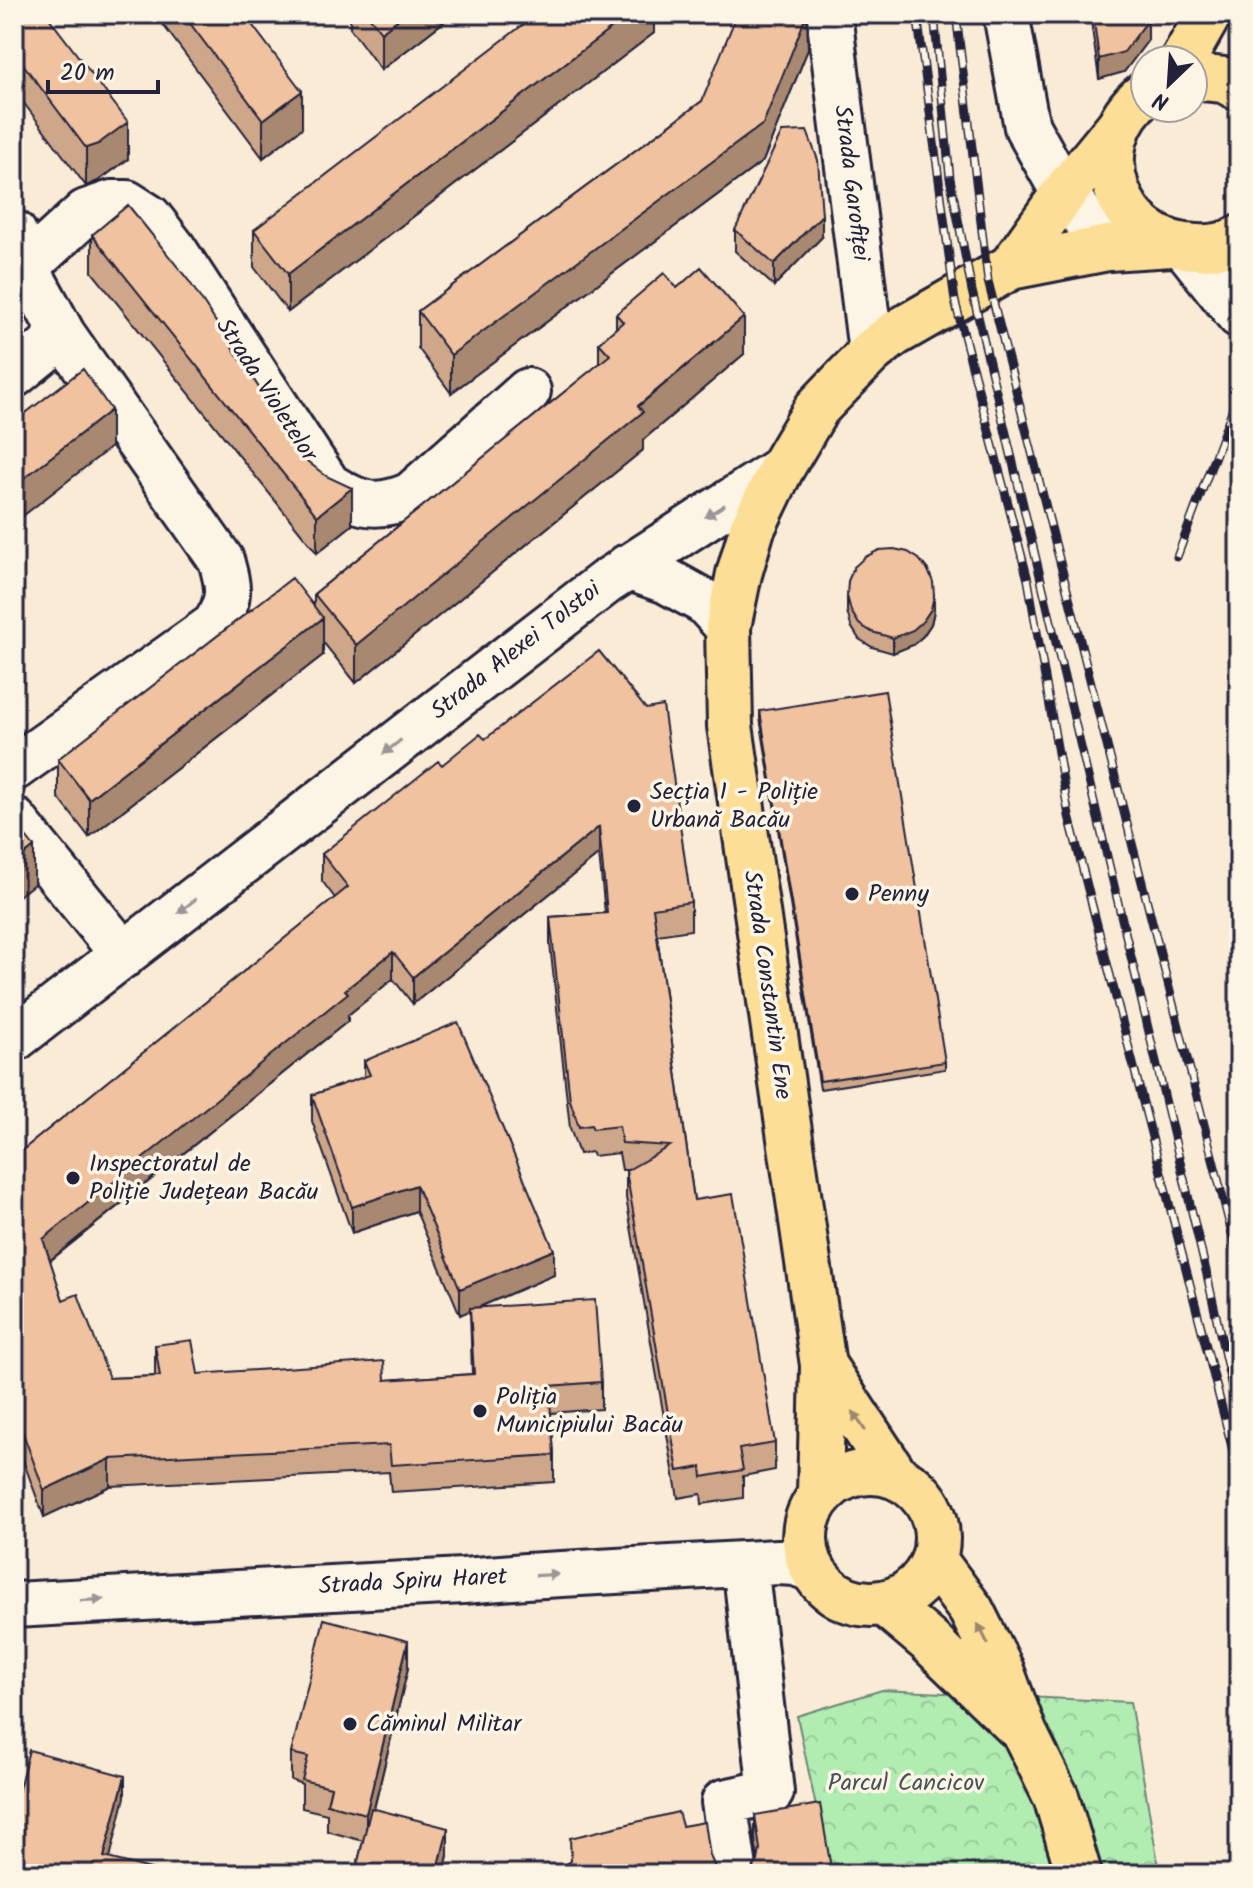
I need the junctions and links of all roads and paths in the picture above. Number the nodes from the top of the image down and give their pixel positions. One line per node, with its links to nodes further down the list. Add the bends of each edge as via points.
1 (829, 14): 17 (street, Strada Garofiței)
2 (1006, 14): 9 (street, via 1027,127)
3 (1209, 14): 4 (main road)
4 (1192, 44)
5 (1209, 79): 6 (main road)
6 (1239, 88)
7 (1129, 114): 9 (main road, Strada Alexei Tolstoi)
8 (1129, 117): 11 (main road, Strada Alexei Tolstoi, via 1113,147 1118,196 1140,225)
9 (1064, 193): 12 (street); 14 (main road, Strada Alexei Tolstoi)
10 (1239, 238): 11 (main road, Strada Alexei Tolstoi, via 1210,248)
11 (1178, 246): 12 (main road, Strada Alexei Tolstoi); 15 (street)
12 (1108, 248): 14 (main road, Strada Alexei Tolstoi)
13 (20, 250): 16 (street, Strada Violetelor); 19 (street, Strada Violetelor, via 112,203 127,203 149,217 328,485 369,504 411,495)
14 (1011, 267): 17 (main road, Strada Alexei Tolstoi)
15 (1239, 315)
16 (63, 335): 18 (street); 23 (street, Strada Violetelor, via 221,560 228,586 224,611 215,625)
17 (871, 352): 20 (main road, Strada Alexei Tolstoi, via 817,408)
18 (14, 375)
19 (528, 391)
20 (781, 469): 21 (street, Strada Alexei Tolstoi, one-way to 21); 22 (main road, Strada Constantin Ene, via 752,529)
21 (627, 567): 22 (street, via 705,602); 25 (street, Strada Alexei Tolstoi, one-way to 25)
22 (728, 627): 27 (main road, Strada Constantin Ene, via 730,726)
23 (14, 768)
24 (14, 820): 25 (street)
25 (124, 955): 26 (street, Strada Alexei Tolstoi)
26 (14, 1038)
27 (823, 1365): 28 (main road, Strada Constantin Ene, one-way to 27); 29 (main road, Strada Constantin Ene)
28 (896, 1476): 29 (main road, via 869,1471 842,1478); 30 (main road, via 920,1493 934,1518)
29 (820, 1494): 32 (main road, via 807,1517 804,1544)
30 (934, 1560): 33 (main road, via 905,1595); 35 (main road, one-way to 30, via 971,1610)
31 (745, 1564): 32 (street, Strada Spiru Haret, via 795,1563); 34 (street, Strada Spiru Haret, one-way to 31); 36 (street, via 771,1792 724,1802)
32 (812, 1569): 33 (main road, via 842,1598)
33 (884, 1603): 35 (main road)
34 (14, 1605)
35 (1024, 1732): 37 (main road, via 1056,1797)
36 (735, 1874)
37 (1079, 1874)

